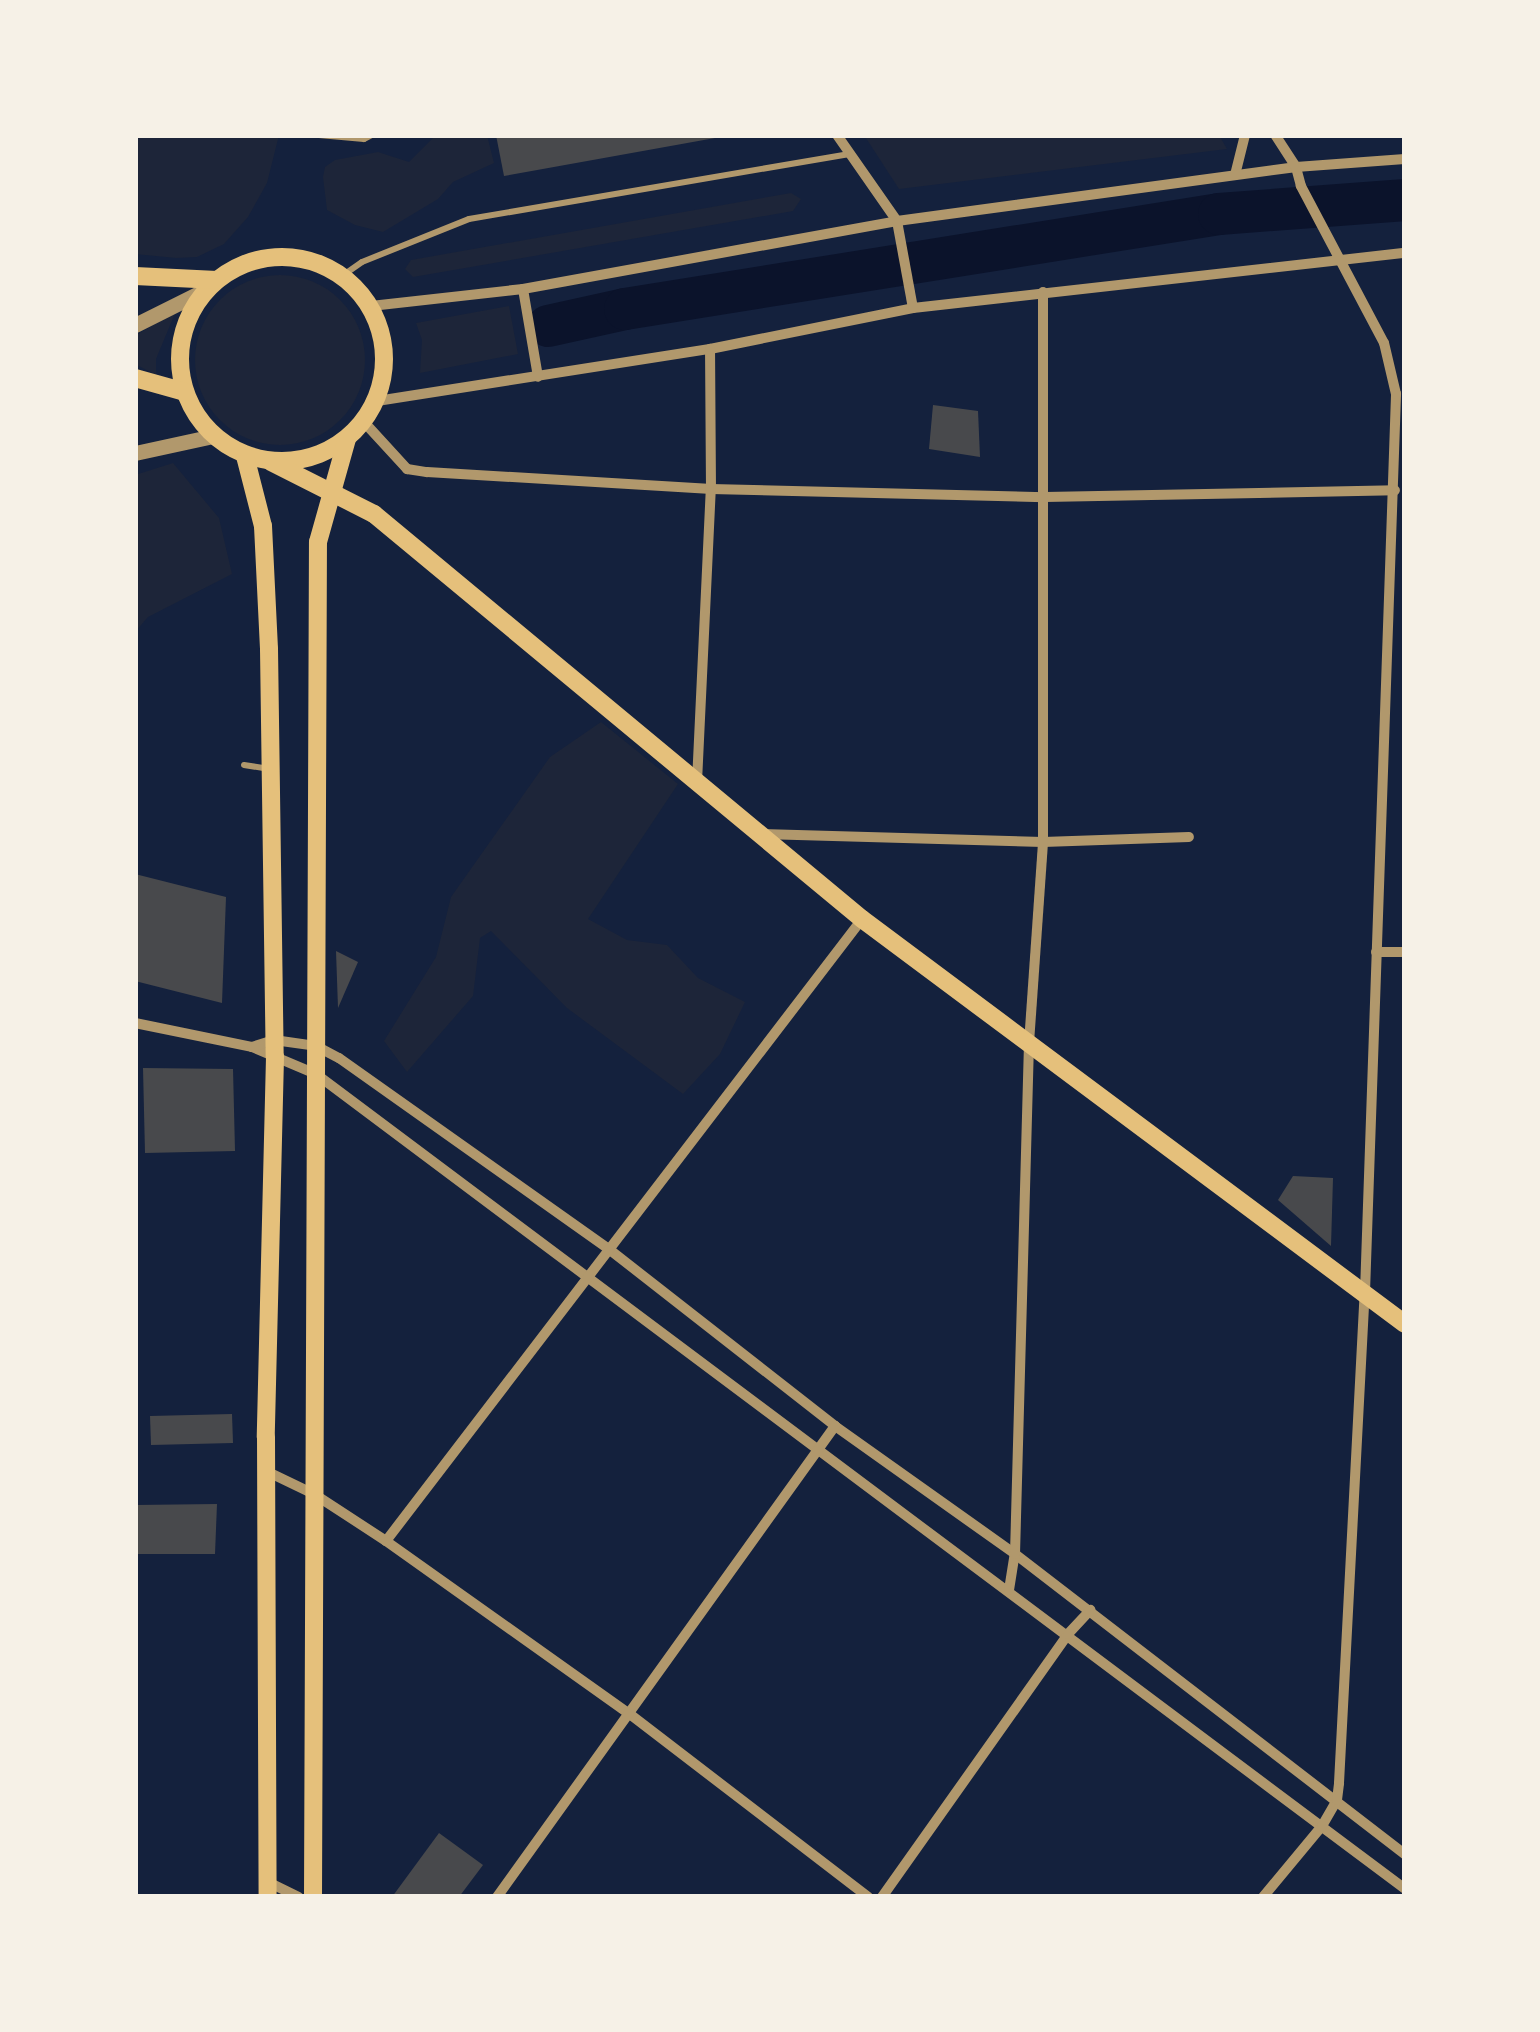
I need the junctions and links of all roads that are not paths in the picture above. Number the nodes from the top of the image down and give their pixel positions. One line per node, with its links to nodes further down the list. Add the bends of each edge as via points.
1 (319, 135): 2 (lane)
2 (372, 135)
3 (837, 135): 6 (street)
4 (1245, 135): 9 (street)
5 (1275, 135): 8 (street)
6 (850, 154): 10 (street); 14 (lane, via 469,219)
7 (1405, 158): 8 (street)
8 (1296, 167): 9 (street); 12 (street)
9 (1235, 175): 10 (street)
10 (897, 221): 16 (street); 19 (street)
11 (1405, 253): 12 (street)
12 (1340, 258): 17 (street); 32 (street, via 1384,344 1396,394)
13 (135, 276): 15 (main road)
14 (342, 276): 15 (main road, via 319,262 266,258); 18 (main road)
15 (213, 284): 20 (street); 24 (main road, via 182,336)
16 (522, 289): 18 (street); 22 (street)
17 (1043, 292): 19 (street); 36 (street)
18 (371, 306): 25 (main road, via 385,352)
19 (912, 308): 21 (street)
20 (135, 325)
21 (710, 349): 22 (street); 34 (street)
22 (538, 377): 25 (street)
23 (135, 378): 24 (main road)
24 (184, 392): 27 (main road)
25 (376, 401): 26 (main road)
26 (364, 422): 28 (main road); 34 (street, via 407,469)
27 (213, 436): 29 (street); 30 (main road)
28 (347, 439): 31 (main road, via 324,454); 33 (main road)
29 (135, 453)
30 (245, 456): 31 (main road); 38 (main road, via 268,571)
31 (271, 462): 33 (main road)
32 (1400, 468): 35 (street)
33 (330, 488): 39 (main road, via 417,547); 49 (main road, via 318,542)
34 (711, 489): 36 (street); 39 (street)
35 (1394, 490): 36 (street); 44 (street)
36 (1045, 498): 42 (street)
37 (244, 765): 38 (lane)
38 (271, 769): 50 (main road)
39 (697, 785): 40 (main road)
40 (754, 834): 42 (street); 43 (main road)
41 (1189, 837): 42 (street)
42 (1043, 842): 47 (street)
43 (862, 919): 47 (main road); 52 (street)
44 (1376, 952): 45 (street); 54 (street)
45 (1405, 952)
46 (135, 1023): 48 (street)
47 (1028, 1043): 54 (main road); 63 (street)
48 (252, 1046): 50 (street); 50 (street)
49 (316, 1046): 50 (street); 51 (main road); 52 (street)
50 (275, 1048): 51 (street); 60 (main road)
51 (316, 1074): 53 (street); 61 (main road)
52 (610, 1250): 53 (street); 58 (street)
53 (590, 1276): 59 (street); 62 (street)
54 (1365, 1292): 55 (main road); 68 (street)
55 (1385, 1308): 56 (street); 57 (main road)
56 (1405, 1309)
57 (1405, 1324)
58 (836, 1426): 59 (street); 63 (street)
59 (822, 1451): 64 (street); 67 (street)
60 (266, 1472): 61 (street); 71 (main road)
61 (314, 1494): 62 (street); 74 (main road)
62 (386, 1541): 67 (street)
63 (1015, 1554): 64 (street); 65 (street)
64 (1009, 1590): 66 (street)
65 (1090, 1610): 66 (street); 68 (street)
66 (1068, 1634): 69 (street); 77 (street)
67 (631, 1715): 75 (street); 76 (street)
68 (1337, 1800): 69 (street); 70 (street)
69 (1322, 1826): 72 (street); 78 (street)
70 (1405, 1854)
71 (268, 1889): 73 (street)
72 (1405, 1890)
73 (299, 1897)
74 (314, 1897)
75 (497, 1897)
76 (868, 1897)
77 (882, 1897)
78 (1263, 1897)

